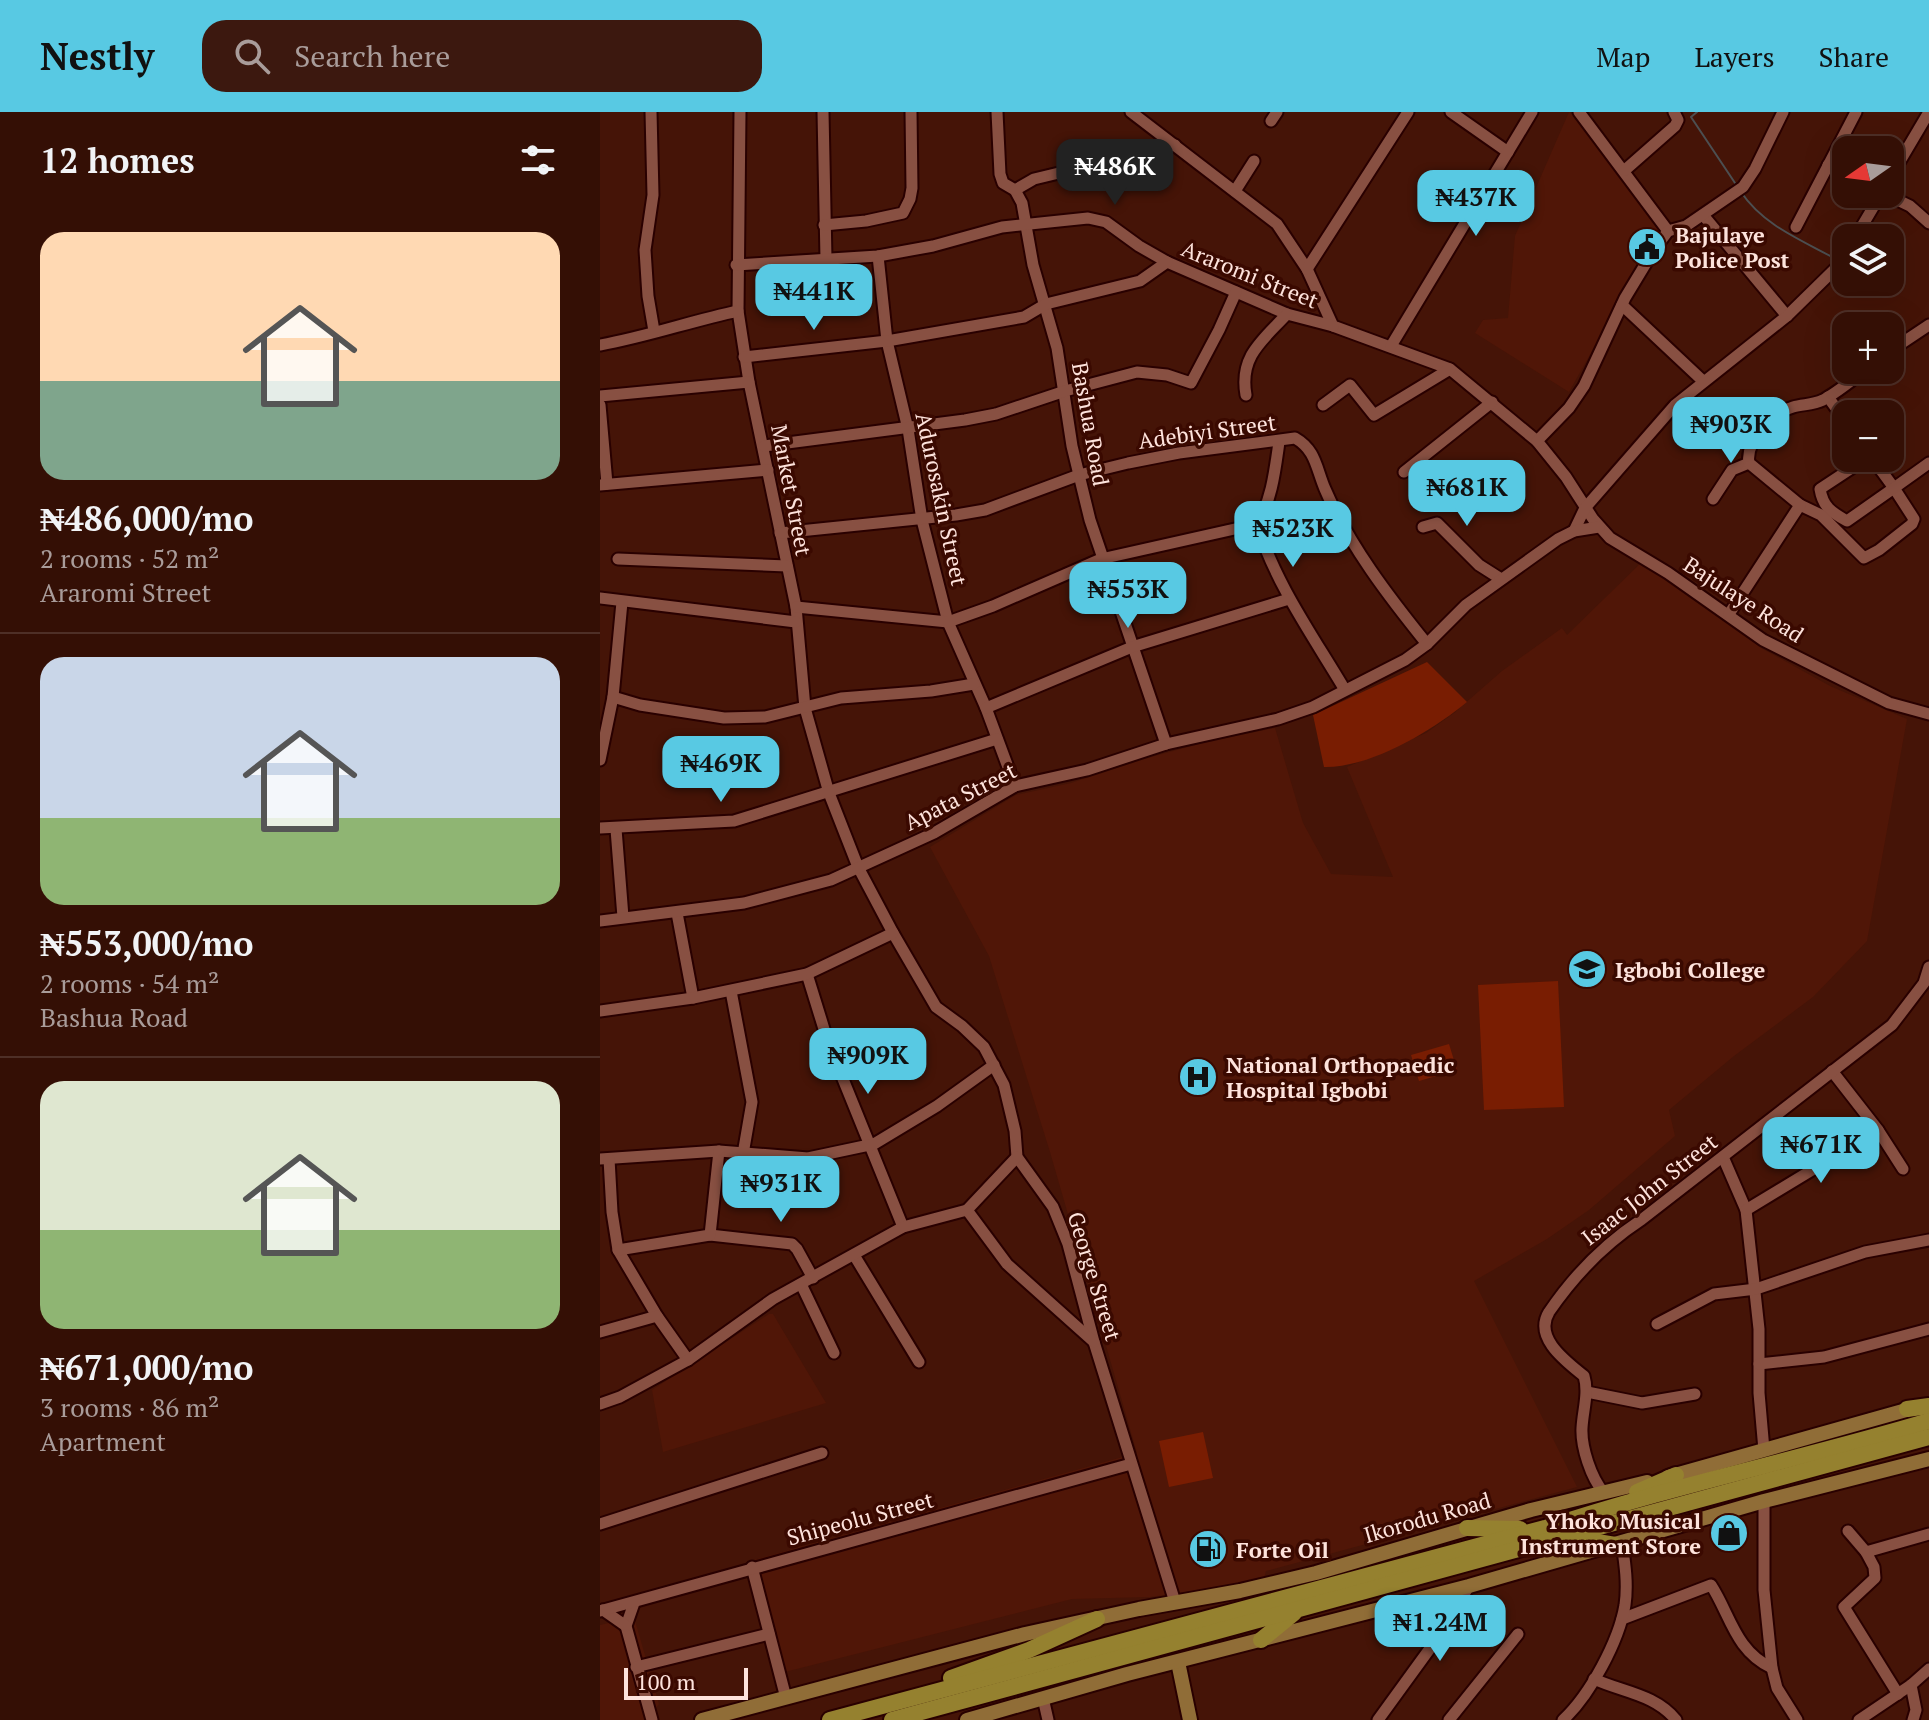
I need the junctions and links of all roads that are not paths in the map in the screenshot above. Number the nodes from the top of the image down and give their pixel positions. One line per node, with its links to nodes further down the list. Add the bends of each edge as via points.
1 (651, 112): 45 (street, via 653,195 645,250)
2 (740, 112): 34 (street, Market Street)
3 (823, 112): 27 (street)
4 (911, 112): 27 (street, via 912,188 903,213)
5 (997, 112): 22 (street, Bashua Road, via 1000,174)
6 (1131, 112): 15 (street)
7 (1408, 112): 35 (street)
8 (1451, 112): 16 (street)
9 (1532, 112): 16 (street)
10 (1579, 112): 21 (street)
11 (1674, 112): 21 (street, via 1675,126)
12 (1783, 112): 25 (street, via 1755,169)
13 (1856, 112): 19 (street)
14 (1929, 112): 17 (street)
15 (1175, 145): 22 (street, via 1048,175); 23 (street)
16 (1508, 152): 49 (street)
17 (1904, 154)
18 (1254, 161): 23 (street)
19 (1828, 165): 20 (street); 29 (street)
20 (1832, 167)
21 (1625, 170): 30 (street)
22 (1015, 190): 28 (street, Bashua Road)
23 (1235, 191): 35 (street, via 1277,224)
24 (1904, 203): 26 (street)
25 (1703, 215): 30 (street); 42 (street)
26 (1929, 223)
27 (824, 225): 32 (street)
28 (1025, 226): 31 (street, Araromi Street); 33 (street, Araromi Street, via 1098,220); 38 (street, Bashua Road)
29 (1796, 227)
30 (1668, 231): 39 (street)
31 (878, 256): 32 (street, Araromi Street); 46 (street, Adurosakin Street)
32 (826, 259): 34 (street, Araromi Street)
33 (1167, 262): 37 (street, Araromi Street); 38 (street, via 1127,286)
34 (736, 265): 40 (street, Market Street)
35 (1307, 269): 44 (street)
36 (1832, 269): 42 (street)
37 (1236, 292): 41 (street, Araromi Street); 55 (street, via 1191,383 1148,371)
38 (1046, 304): 46 (street, via 1024,317); 55 (street, Bashua Road)
39 (1622, 305): 52 (street); 64 (street, via 1584,386)
40 (738, 311): 45 (street); 50 (street, Market Street)
41 (1287, 314): 44 (street, Araromi Street); 56 (street, via 1250,356)
42 (1787, 316): 52 (street)
43 (1929, 325): 47 (street)
44 (1333, 326): 49 (street, Araromi Street)
45 (654, 331): 48 (street)
46 (887, 341): 50 (street); 63 (street, Adurosakin Street)
47 (1904, 342)
48 (600, 345)
49 (1391, 346): 51 (street, Araromi Street)
50 (744, 357): 53 (street, Market Street)
51 (1450, 369): 59 (street, Bajulaye Road); 62 (street, via 1374,415 1350,385)
52 (1703, 381): 78 (street, via 1652,429)
53 (749, 382): 57 (street); 66 (street, Market Street)
54 (1846, 384): 58 (street)
55 (1065, 391): 63 (street, via 996,414); 73 (street, Bashua Road)
56 (1246, 395)
57 (600, 396)
58 (1828, 397): 60 (street); 67 (street, via 1791,407 1758,432 1748,450)
59 (1492, 402): 64 (street, Bajulaye Road); 70 (street)
60 (1832, 403)
61 (600, 405): 74 (street)
62 (1323, 405)
63 (908, 429): 66 (street); 79 (street, Adurosakin Street)
64 (1537, 441): 78 (street, Bajulaye Road)
65 (1279, 442): 73 (street, Adebiyi Street, via 1179,453); 80 (street); 96 (street, Adebiyi Street, via 1295,438 1310,448 1356,546)
66 (764, 446): 69 (street, Market Street)
67 (1749, 463): 76 (street, via 1732,470); 77 (street)
68 (1929, 463): 75 (street)
69 (768, 470): 74 (street); 84 (street, Market Street)
70 (1404, 472)
71 (1847, 472): 75 (street, via 1820,489 1822,502 1847,521)
72 (1881, 472): 75 (street)
73 (1079, 475): 79 (street, Adebiyi Street, via 985,510); 86 (street, Bashua Road)
74 (604, 484)
75 (1894, 488): 77 (street, via 1912,514 1912,524 1864,558 1821,515)
76 (1713, 499)
77 (1800, 505): 93 (street)
78 (1585, 508): 82 (street, Bajulaye Road); 83 (street)
79 (922, 520): 84 (street, Adebiyi Street); 95 (street, Adurosakin Street)
80 (1257, 524): 86 (street); 90 (street)
81 (1423, 527): 88 (street, via 1437,523)
82 (1599, 527): 83 (street); 93 (street, Bajulaye Road)
83 (1574, 531): 88 (street, Apata Street)
84 (780, 533): 87 (street, Market Street)
85 (618, 559): 87 (street)
86 (1101, 559): 95 (street); 97 (street, Bashua Road)
87 (787, 566): 92 (street, Market Street)
88 (1501, 579): 96 (street, Apata Street)
89 (600, 598): 91 (street)
90 (1289, 599): 97 (street); 99 (street)
91 (622, 602): 94 (street); 100 (street)
92 (796, 607): 94 (street, Market Street); 95 (street)
93 (1729, 614): 103 (street, Bajulaye Road, via 1763,640 1830,675 1889,703)
94 (796, 622): 101 (street, Market Street)
95 (948, 622): 98 (street, Adurosakin Street)
96 (1424, 646): 99 (street, Apata Street)
97 (1132, 647): 102 (street); 105 (street, Bashua Road)
98 (974, 684): 101 (street, via 841,698); 102 (street, Adurosakin Street)
99 (1345, 690): 105 (street, Apata Street, via 1278,719)
100 (613, 697): 101 (street, via 724,718 765,717); 106 (street)
101 (805, 708): 108 (street, Market Street)
102 (986, 708): 104 (street, Adurosakin Street)
103 (1929, 714)
104 (997, 739): 107 (street, Adurosakin Street); 108 (street)
105 (1166, 744): 107 (street, Apata Street)
106 (600, 760)
107 (1015, 786): 111 (street, Apata Street, via 934,833)
108 (829, 793): 110 (street, via 734,821); 111 (street, Market Street)
109 (600, 828): 110 (street)
110 (616, 829): 113 (street)
111 (858, 867): 112 (street, Apata Street, via 769,897); 115 (street, George Street)
112 (677, 913): 113 (street, Apata Street); 120 (street)
113 (623, 917): 114 (street, Apata Street)
114 (600, 921)
115 (893, 933): 117 (street); 122 (street, George Street, via 936,1007 984,1047)
116 (1929, 967): 118 (street, Isaac John Street)
117 (807, 974): 119 (street); 125 (street)
118 (1926, 986): 123 (street, Isaac John Street, via 1892,1025)
119 (731, 991): 120 (street); 127 (street, via 752,1102)
120 (693, 998): 121 (street)
121 (600, 1011)
122 (994, 1065): 125 (street); 128 (street, George Street, via 1008,1101)
123 (1832, 1071): 124 (street); 129 (street, Isaac John Street)
124 (1878, 1130): 131 (street); 133 (street)
125 (869, 1145): 127 (street, via 808,1158); 134 (street)
126 (719, 1151): 127 (street); 130 (street); 135 (street)
127 (743, 1154)
128 (1017, 1157): 132 (street); 146 (street, George Street, via 1053,1207)
129 (1723, 1157): 133 (street); 151 (street, Isaac John Street, via 1612,1240 1579,1271 1544,1319 1557,1354 1584,1376)
130 (604, 1159): 137 (street)
131 (1903, 1169)
132 (967, 1210): 134 (street); 146 (street, via 1007,1264)
133 (1746, 1210): 141 (street)
134 (903, 1227): 138 (street)
135 (710, 1235): 137 (street); 139 (street, via 792,1244)
136 (1929, 1240): 141 (street, via 1865,1252)
137 (618, 1250): 142 (street)
138 (854, 1255): 139 (street); 149 (street)
139 (813, 1278): 140 (street)
140 (801, 1284): 147 (street); 148 (street)
141 (1756, 1289): 143 (street, via 1714,1294); 150 (street)
142 (657, 1316): 145 (street); 148 (street)
143 (1657, 1324)
144 (1929, 1329): 150 (street, via 1824,1357)
145 (600, 1332)
146 (1094, 1342): 161 (street, George Street)
147 (834, 1353)
148 (688, 1360): 153 (street)
149 (919, 1362)
150 (1759, 1364): 158 (street)
151 (1587, 1392): 152 (street, via 1642,1403); 163 (street, via 1582,1443 1592,1479)
152 (1695, 1394)
153 (600, 1404)
154 (1929, 1405): 155 (highway)
155 (1907, 1409): 158 (main road, Ikorodu Road)
156 (1929, 1421): 165 (highway, Ikorodu Road)
157 (1929, 1437): 171 (highway)
158 (1764, 1450): 162 (main road, Ikorodu Road)
159 (822, 1453): 166 (street)
160 (1928, 1463): 164 (main road)
161 (1131, 1464): 174 (street, Shipeolu Street); 176 (street, George Street)
162 (1676, 1475): 163 (main road, Ikorodu Road); 165 (highway)
163 (1604, 1493): 167 (main road, Ikorodu Road)
164 (1764, 1501): 172 (main road); 188 (street, via 1764,1590)
165 (1593, 1512): 168 (highway, Ikorodu Road)
166 (600, 1524)
167 (1467, 1528): 168 (highway); 176 (main road, Ikorodu Road, via 1316,1573)
168 (1545, 1528): 193 (highway, Ikorodu Road)
169 (1848, 1531): 173 (street)
170 (1929, 1534): 173 (street)
171 (1569, 1537): 172 (highway); 178 (highway)
172 (1618, 1544): 175 (main road); 181 (street, via 1627,1579)
173 (1866, 1552): 192 (street, via 1875,1578 1844,1607)
174 (752, 1567): 177 (street, Shipeolu Street); 183 (street)
175 (1469, 1586): 185 (main road); 204 (street)
176 (1175, 1602): 180 (main road, Ikorodu Road)
177 (634, 1603): 179 (street, Shipeolu Street); 182 (street)
178 (1300, 1608): 185 (highway); 200 (highway)
179 (602, 1610): 182 (street)
180 (1097, 1619): 193 (highway, via 942,1681); 194 (main road, Ikorodu Road)
181 (1622, 1619): 188 (street, via 1711,1585 1739,1639 1760,1663); 190 (street)
182 (626, 1626): 187 (street)
183 (769, 1634): 187 (street); 194 (street)
184 (1518, 1634): 205 (street)
185 (1261, 1640): 186 (main road)
186 (1178, 1662): 195 (main road); 203 (main road)
187 (636, 1667): 197 (street)
188 (1772, 1668): 208 (street, via 1777,1688)
189 (1929, 1669): 191 (street)
190 (1594, 1679): 196 (street); 207 (street, via 1650,1699)
191 (1911, 1685): 192 (street); 210 (street)
192 (1898, 1694): 209 (street)
193 (919, 1696): 199 (highway, Ikorodu Road)
194 (786, 1698): 198 (main road, Ikorodu Road)
195 (1043, 1698): 201 (main road); 202 (street)
196 (1567, 1716): 206 (street)
197 (652, 1720)
198 (702, 1720)
199 (830, 1720)
200 (892, 1720)
201 (967, 1720)
202 (1048, 1720)
203 (1190, 1720)
204 (1378, 1720)
205 (1449, 1720)
206 (1582, 1720)
207 (1676, 1720)
208 (1797, 1720)
209 (1859, 1720)
210 (1913, 1720)

